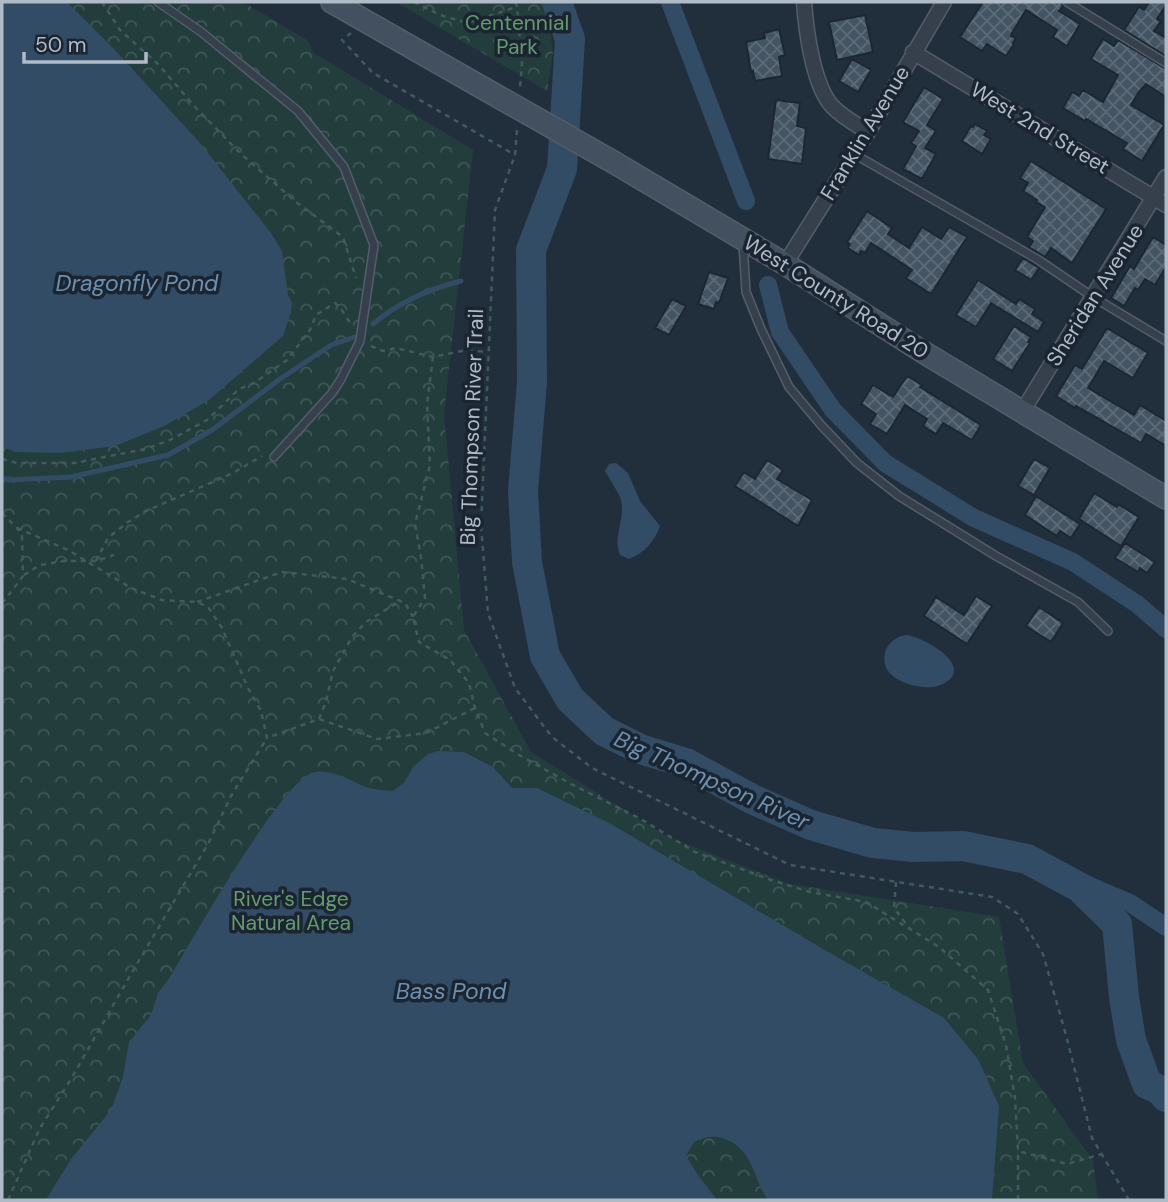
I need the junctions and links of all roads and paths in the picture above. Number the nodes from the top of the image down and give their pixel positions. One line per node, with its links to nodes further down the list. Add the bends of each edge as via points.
1 (102, 2): 22 (path, via 120,30 241,154 343,237)
2 (158, 2): 24 (lane, via 298,111 344,167 374,245)
3 (332, 2): 10 (main road, West County Road 20)
4 (414, 2): 9 (path, via 468,23)
5 (514, 2): 9 (path)
6 (804, 2): 15 (street, via 816,76 823,92 838,111)
7 (944, 2): 11 (street, Franklin Avenue)
8 (1067, 2): 12 (lane)
9 (517, 6): 13 (path, via 522,63)
10 (365, 20): 13 (main road, West County Road 20); 17 (path, via 342,40 373,74)
11 (914, 52): 15 (street, Franklin Avenue); 19 (street, West 2nd Street)
12 (1166, 63)
13 (512, 95): 20 (main road, West County Road 20, bridge)
14 (517, 129): 17 (path, Big Thompson River Trail)
15 (868, 132): 16 (street, Franklin Avenue)
16 (854, 154): 21 (street, Franklin Avenue); 23 (lane, via 1037,259)
17 (515, 155): 26 (path, Big Thompson River Trail, via 495,209)
18 (1166, 177): 19 (street, Sheridan Avenue)
19 (1160, 201): 23 (street, Sheridan Avenue)
20 (743, 239): 21 (main road, West County Road 20); 43 (lane, via 751,304 789,387 821,425 857,463 899,496 1078,602)
21 (785, 264): 28 (main road, West County Road 20)
22 (356, 289)
23 (1093, 297): 25 (lane); 28 (street, Sheridan Avenue)
24 (360, 341): 27 (path, via 383,351 397,348); 30 (lane, via 332,393); 31 (path, via 335,303 316,315 287,359 239,389 207,420 170,440 75,463)
25 (1166, 341)
26 (488, 352): 27 (path, via 466,350); 47 (path, Big Thompson River Trail, via 481,525 488,613 515,688 552,737 592,768 790,865)
27 (433, 357): 42 (path, via 427,404 430,465 415,524 425,598)
28 (1022, 412): 32 (main road, West County Road 20)
29 (262, 456): 36 (path, via 128,522 108,538)
30 (274, 457)
31 (2, 459)
32 (1166, 498)
33 (2, 513): 34 (path)
34 (17, 528): 37 (path); 38 (path, via 22,536)
35 (114, 555): 36 (path)
36 (96, 561): 37 (path)
37 (87, 562): 38 (path, via 40,565); 41 (path, via 162,600)
38 (23, 576): 40 (path)
39 (400, 600): 41 (path, via 347,579 282,572); 42 (path); 45 (path, via 352,637 333,671)
40 (2, 601)
41 (197, 602): 46 (path, via 208,607 222,628 261,711)
42 (413, 617): 44 (path, via 419,642 450,660 469,683)
43 (1108, 631)
44 (475, 708): 45 (path, via 426,733 377,739); 48 (path, via 485,733 695,852 810,892 866,902)
45 (319, 719): 46 (path)
46 (267, 737): 51 (path, via 40,1128)
47 (896, 882): 48 (path, via 894,908); 50 (path, Big Thompson River Trail, via 992,897 1018,914 1043,954 1092,1138)
48 (911, 930): 49 (path, via 939,947 988,990 1006,1045)
49 (1018, 1151): 50 (path, via 1067,1164); 52 (path)
50 (1101, 1154): 53 (path, Big Thompson River Trail)
51 (8, 1200)
52 (1018, 1200)
53 (1129, 1200)

